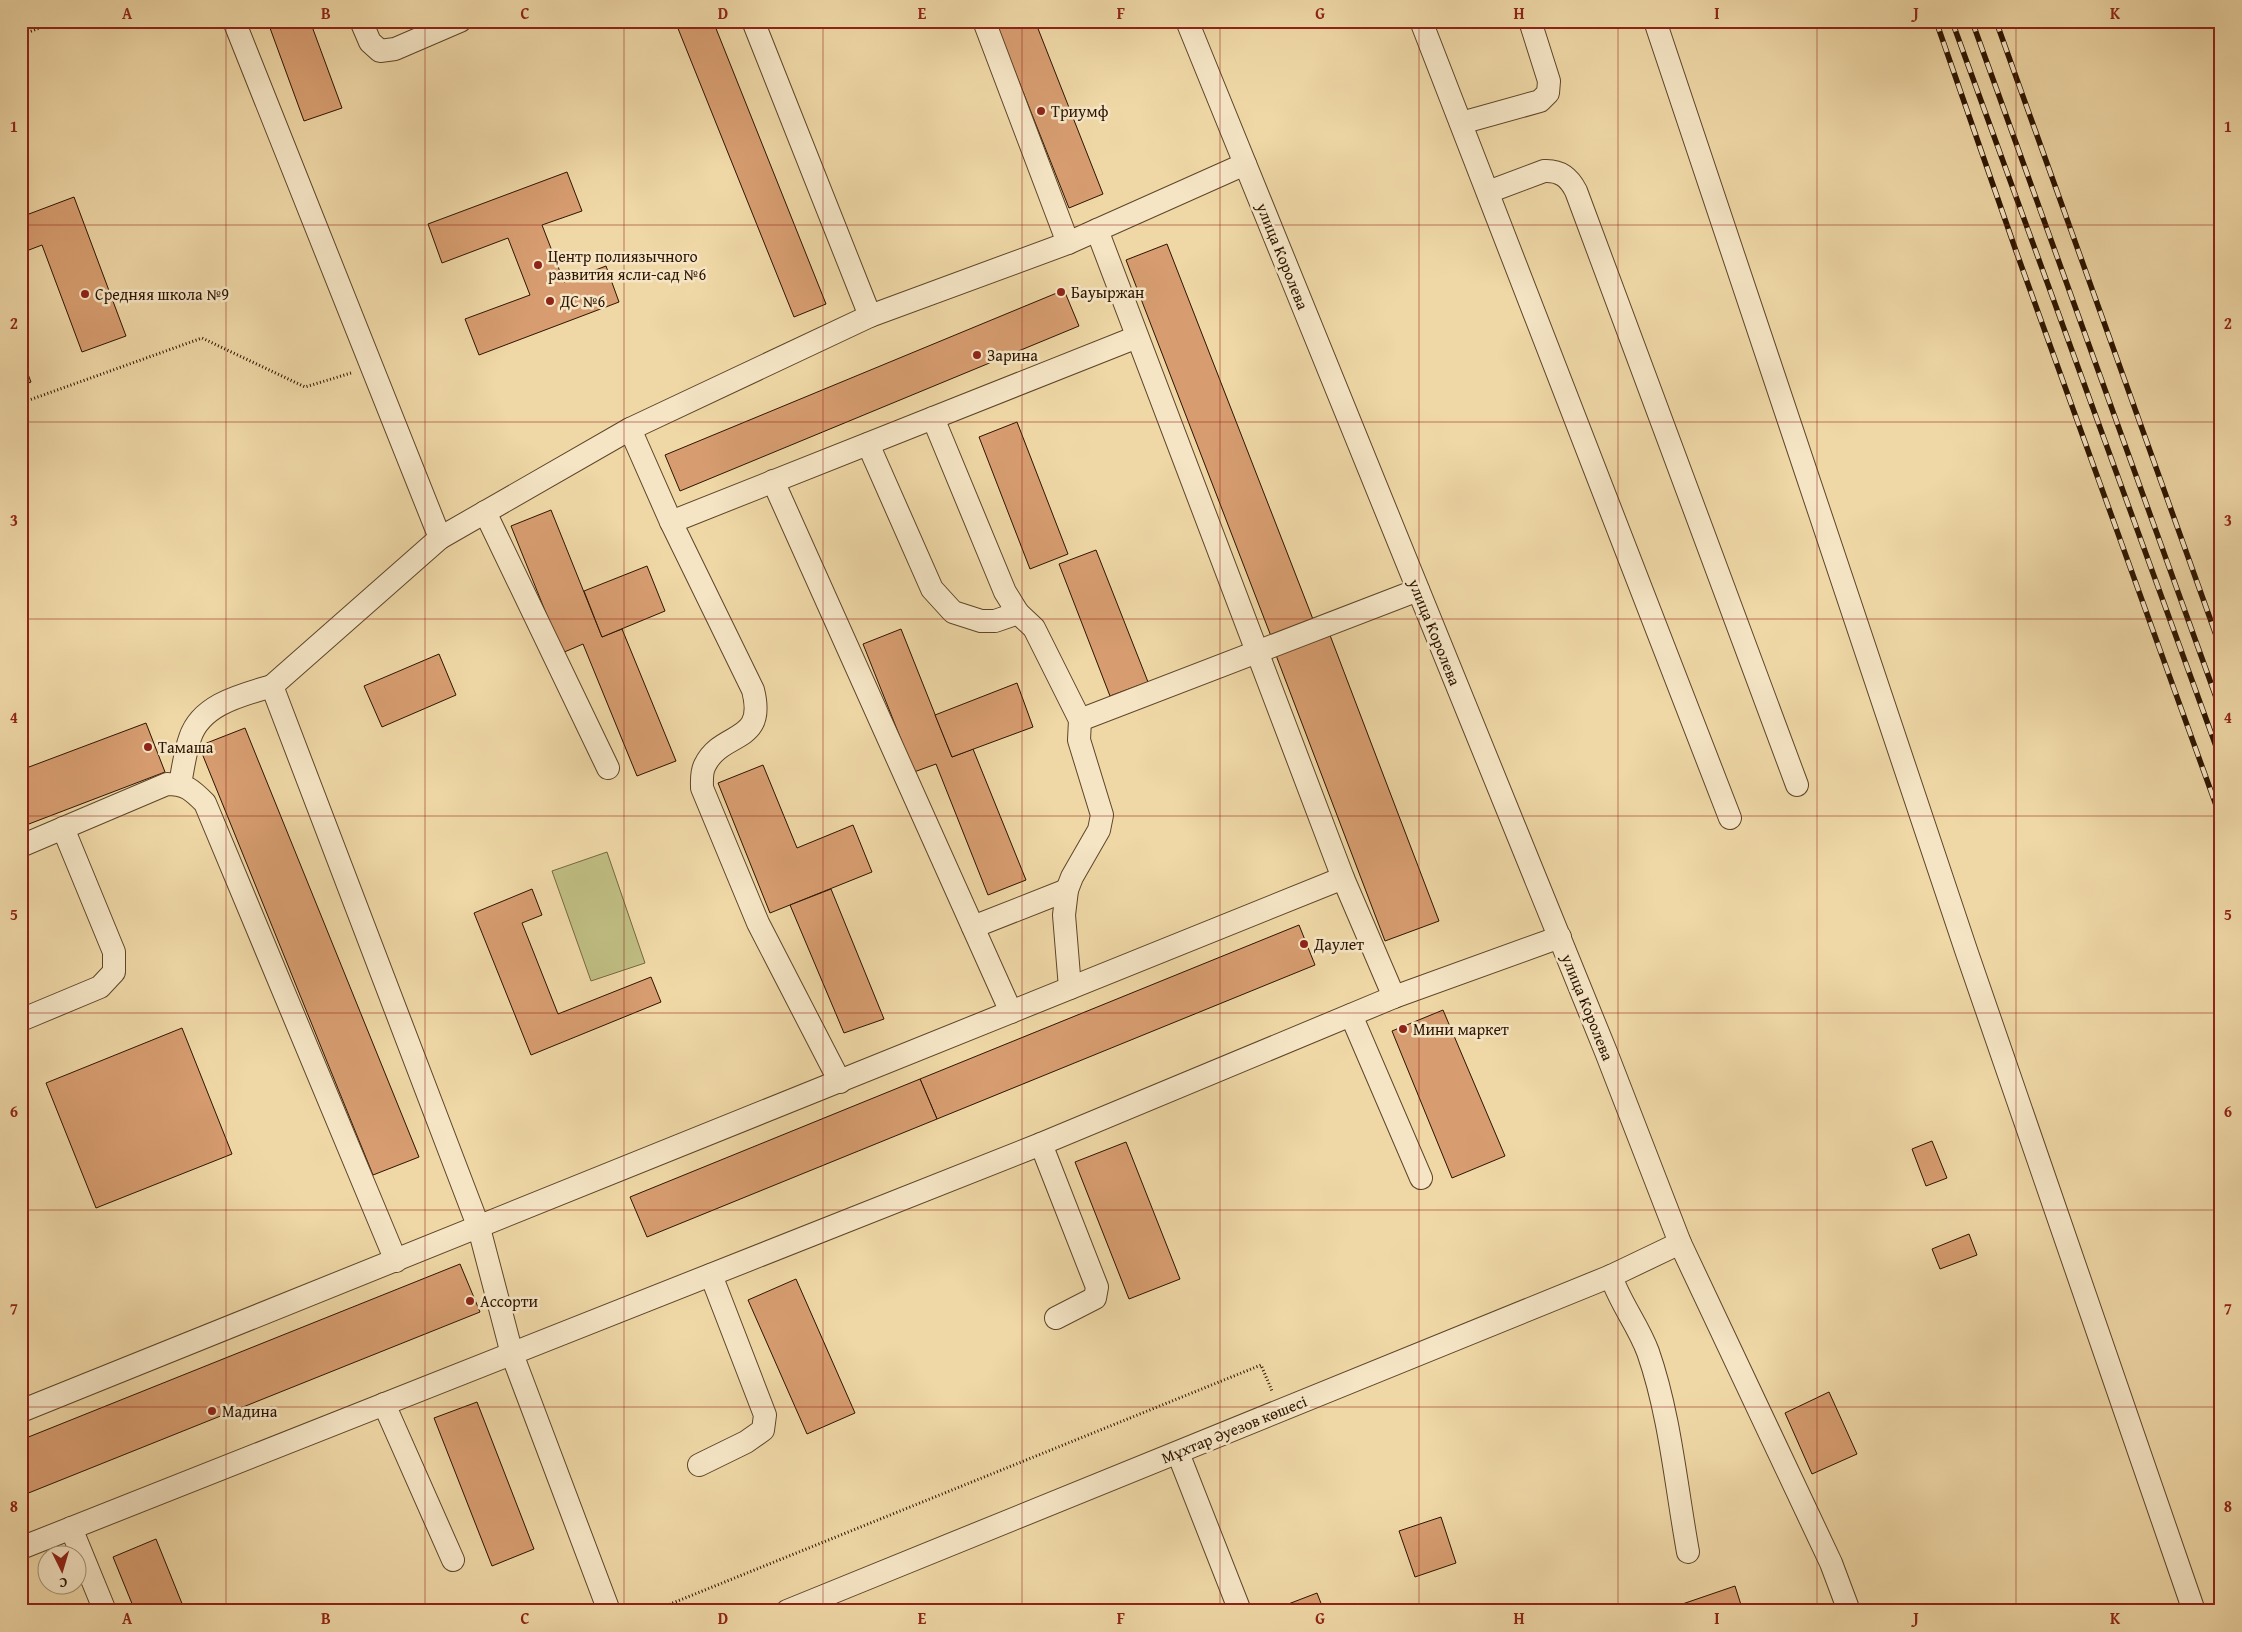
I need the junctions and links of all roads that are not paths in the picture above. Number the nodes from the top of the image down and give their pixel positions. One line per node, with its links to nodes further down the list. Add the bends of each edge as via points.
1 (234, 21): 23 (street)
2 (362, 21): 3 (street, via 370,42 380,51 395,49)
3 (460, 21)
4 (753, 21): 15 (street)
5 (984, 21): 14 (street)
6 (1187, 21): 11 (street, улица Королева)
7 (1421, 21): 10 (street)
8 (1530, 21): 10 (street, via 1549,81 1548,93 1540,101)
9 (1655, 21): 67 (street, via 1967,953)
10 (1461, 123): 12 (street)
11 (1246, 164): 13 (street); 24 (street, улица Королева)
12 (1488, 192): 31 (street, via 1552,170 1570,180 1576,190); 32 (street)
13 (1097, 230): 14 (street); 16 (street)
14 (1068, 243): 15 (street)
15 (870, 316): 18 (street)
16 (1137, 337): 17 (street); 26 (street)
17 (933, 418): 19 (street); 25 (street, via 1005,592)
18 (630, 429): 21 (street); 22 (street)
19 (868, 444): 20 (street); 25 (street, via 932,589 942,602 952,612 982,620 995,621)
20 (773, 481): 22 (street); 37 (street)
21 (485, 512): 23 (street); 29 (street)
22 (671, 522): 44 (street, via 756,702 757,712 750,728 712,754 705,765 702,788 758,923)
23 (440, 538): 27 (street)
24 (1418, 590): 26 (street); 38 (street, улица Королева)
25 (1018, 613): 28 (street, via 1034,628)
26 (1258, 653): 28 (street); 35 (street)
27 (272, 686): 30 (street, via 231,698 203,716 190,737); 47 (street)
28 (1080, 720): 36 (street, via 1078,740 1102,815 1098,830)
29 (608, 768)
30 (180, 784): 33 (street, via 167,784); 49 (street, via 205,803)
31 (1797, 785)
32 (1730, 818)
33 (63, 828): 34 (street); 43 (street, via 114,952 114,972 100,987)
34 (21, 846)
35 (1343, 878): 39 (street); 40 (street)
36 (1067, 890): 37 (street); 39 (street, via 1064,915)
37 (973, 927): 41 (street)
38 (1560, 937): 40 (street); 48 (street, улица Королева)
39 (1070, 988): 41 (street)
40 (1394, 998): 42 (street)
41 (1011, 1012): 44 (street)
42 (1351, 1015): 45 (street); 46 (street)
43 (21, 1020)
44 (840, 1082): 47 (street)
45 (1040, 1144): 50 (street); 52 (street, via 1097,1287 1095,1298)
46 (1422, 1178)
47 (479, 1228): 49 (street); 53 (street)
48 (1680, 1243): 51 (street, Мұхтар Әуезов көшесі); 66 (street, улица Королева, via 1830,1563)
49 (396, 1262): 55 (street)
50 (710, 1275): 53 (street); 57 (street, via 765,1415 763,1430)
51 (1611, 1276): 56 (street, Мұхтар Әуезов көшесі); 60 (street, via 1647,1351 1664,1416)
52 (1056, 1318)
53 (512, 1354): 54 (street); 63 (street)
54 (384, 1404): 58 (street); 61 (street)
55 (21, 1412)
56 (1178, 1453): 64 (street, Мұхтар Әуезов көшесі); 65 (street)
57 (699, 1465)
58 (71, 1528): 59 (street); 62 (street)
59 (21, 1548)
60 (1688, 1552)
61 (453, 1560)
62 (105, 1611)
63 (609, 1611)
64 (787, 1611)
65 (1240, 1611)
66 (1849, 1611)
67 (2194, 1611)

